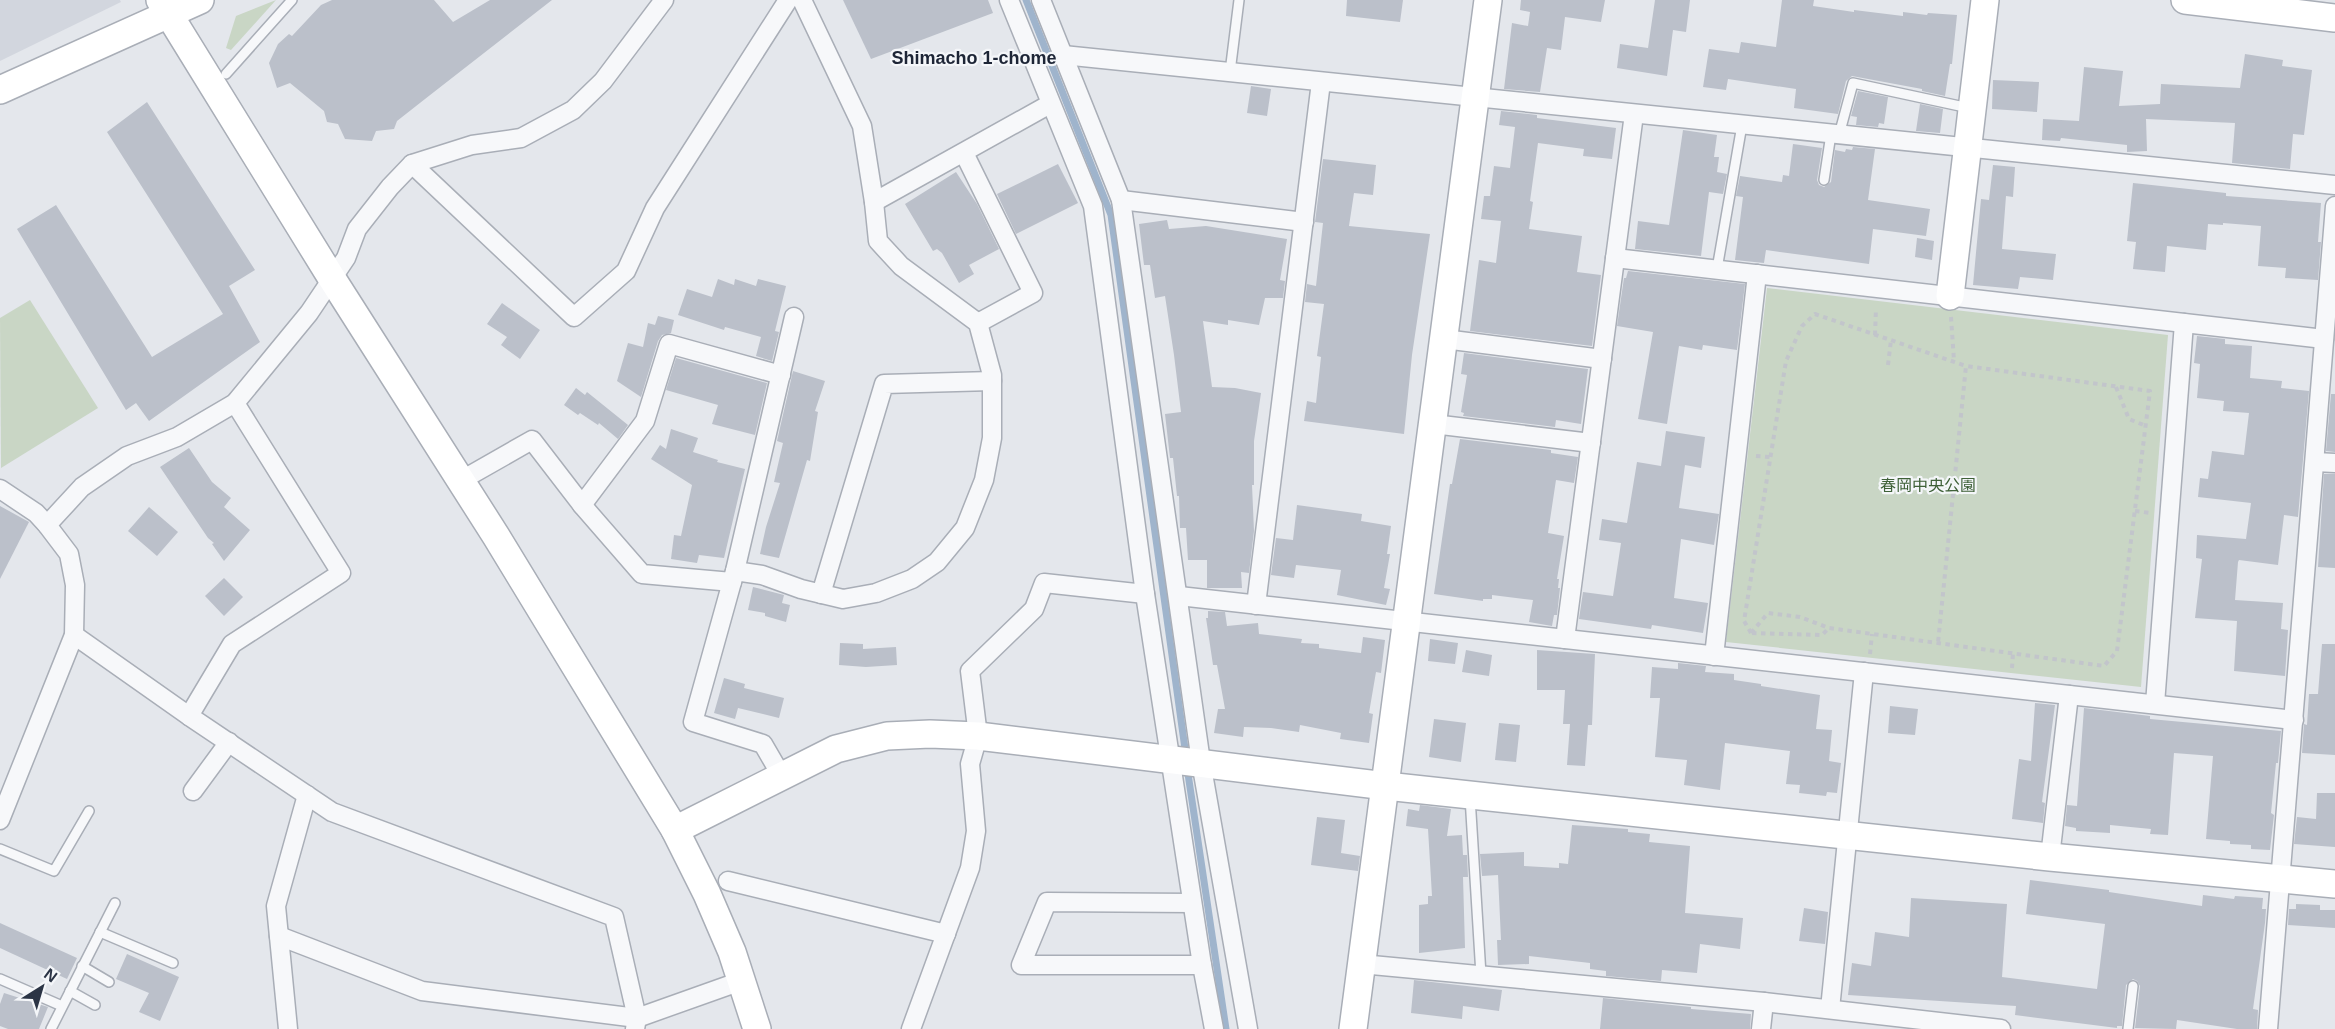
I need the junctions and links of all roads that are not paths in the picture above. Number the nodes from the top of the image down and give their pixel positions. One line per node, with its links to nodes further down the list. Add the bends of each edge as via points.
1 (200, 0): 12 (street)
2 (292, 0): 16 (lane)
3 (664, 0): 27 (street, via 603,81 573,110 521,138 472,145)
4 (788, 0): 27 (street, via 654,208 626,271 574,316)
5 (802, 0): 31 (street, via 862,126)
6 (1009, 0): 20 (street)
7 (1041, 0): 14 (street)
8 (1239, 0): 15 (lane)
9 (1488, 0): 19 (street)
10 (1985, 0): 21 (street)
11 (2185, 0): 13 (street)
12 (165, 7): 18 (street); 37 (street)
13 (2335, 18)
14 (1063, 56): 15 (street); 30 (street)
15 (1230, 72): 17 (street)
16 (226, 74)
17 (1322, 82): 19 (street); 33 (street)
18 (0, 90)
19 (1475, 98): 22 (street); 42 (street)
20 (1050, 104): 26 (street); 58 (street, via 1093,206)
21 (1972, 108): 24 (lane, via 1853,83); 25 (street)
22 (1634, 114): 23 (street); 34 (street)
23 (1742, 125): 24 (street); 35 (lane)
24 (1835, 134): 25 (street); 28 (lane)
25 (1968, 148): 29 (street); 38 (street)
26 (964, 153): 31 (street); 40 (street, via 1033,294)
27 (412, 164): 37 (street, via 357,229 346,258)
28 (1824, 180)
29 (2335, 185)
30 (1121, 200): 33 (street); 59 (street)
31 (874, 202): 40 (street, via 878,241 901,266)
32 (2335, 206): 43 (street)
33 (1304, 222): 60 (street)
34 (1615, 258): 35 (street); 44 (street)
35 (1716, 269): 36 (street)
36 (1757, 274): 38 (street); 64 (street)
37 (332, 277): 47 (street, via 309,314); 52 (street)
38 (1951, 307): 41 (street)
39 (794, 317): 45 (street)
40 (978, 323): 46 (street)
41 (2184, 323): 43 (street); 67 (street)
42 (1444, 339): 44 (street); 48 (street)
43 (2324, 339): 50 (street)
44 (1602, 359): 49 (street)
45 (781, 375): 54 (street, via 669,344 645,421); 56 (street)
46 (992, 381): 57 (street, via 992,438 984,480 965,528 937,562 912,579 876,593 843,599); 57 (street, via 884,384)
47 (235, 403): 55 (street, via 177,437 128,456 82,487); 68 (street, via 341,573 232,644)
48 (1433, 424): 49 (street); 61 (street)
49 (1591, 443): 63 (street)
50 (2315, 462): 51 (street); 69 (street)
51 (2335, 463)
52 (460, 481): 54 (street, via 532,440); 81 (street)
53 (0, 491): 55 (street, via 36,513)
54 (582, 505): 56 (street, via 642,574)
55 (47, 525): 62 (street, via 69,555 75,585)
56 (734, 577): 57 (street, via 762,575); 74 (street, via 693,722 763,744)
57 (821, 594)
58 (1145, 594): 70 (street, via 1044,583 1034,609 970,671); 72 (street)
59 (1179, 596): 60 (street); 73 (street)
60 (1256, 605): 61 (street)
61 (1407, 622): 63 (street); 75 (street)
62 (74, 635): 68 (street); 80 (street)
63 (1565, 639): 64 (street)
64 (1714, 656): 65 (street)
65 (1867, 668): 66 (street); 82 (street)
66 (2069, 695): 67 (street); 84 (street)
67 (2155, 704): 69 (street)
68 (189, 716): 71 (street)
69 (2294, 720): 85 (street)
70 (978, 736): 72 (street); 74 (street, via 887,736 836,749); 91 (street, via 970,764 976,831 970,868)
71 (229, 742): 76 (street); 77 (street)
72 (1170, 760): 73 (street); 89 (street)
73 (1201, 762): 75 (street); 114 (street)
74 (782, 776): 81 (street)
75 (1386, 786): 78 (street); 94 (street)
76 (193, 790)
77 (307, 795): 92 (street, via 276,906); 108 (street, via 332,812 614,917)
78 (1470, 795): 82 (street); 97 (lane)
79 (89, 811): 83 (lane, via 54,871)
80 (0, 820)
81 (675, 830): 99 (street, via 707,894)
82 (1847, 834): 84 (street); 106 (street)
83 (0, 849)
84 (2050, 857): 85 (street)
85 (2281, 879): 87 (street); 119 (street)
86 (728, 880): 91 (street)
87 (2335, 884)
88 (115, 903): 90 (lane)
89 (1192, 903): 95 (street); 95 (street, via 1047,902 1021,965)
90 (100, 932): 93 (lane); 96 (lane)
91 (946, 934): 112 (street)
92 (279, 936): 108 (street, via 422,991); 110 (street)
93 (173, 963)
94 (1361, 964): 97 (street); 115 (street)
95 (1202, 965): 113 (street)
96 (82, 966): 100 (lane); 102 (lane)
97 (1481, 975): 103 (street)
98 (0, 980): 105 (lane)
99 (741, 981): 108 (street); 111 (street)
100 (109, 982)
101 (2133, 986): 118 (lane)
102 (70, 991): 104 (lane); 105 (lane)
103 (1764, 1002): 106 (street); 116 (street)
104 (95, 1005)
105 (62, 1006): 109 (lane)
106 (1830, 1009): 107 (street)
107 (1901, 1023): 117 (street)
108 (636, 1024)
109 (51, 1029)
110 (288, 1029)
111 (757, 1029)
112 (911, 1029)
113 (1214, 1029)
114 (1248, 1029)
115 (1353, 1029)
116 (1761, 1029)
117 (2001, 1029)
118 (2128, 1029)
119 (2268, 1029)

